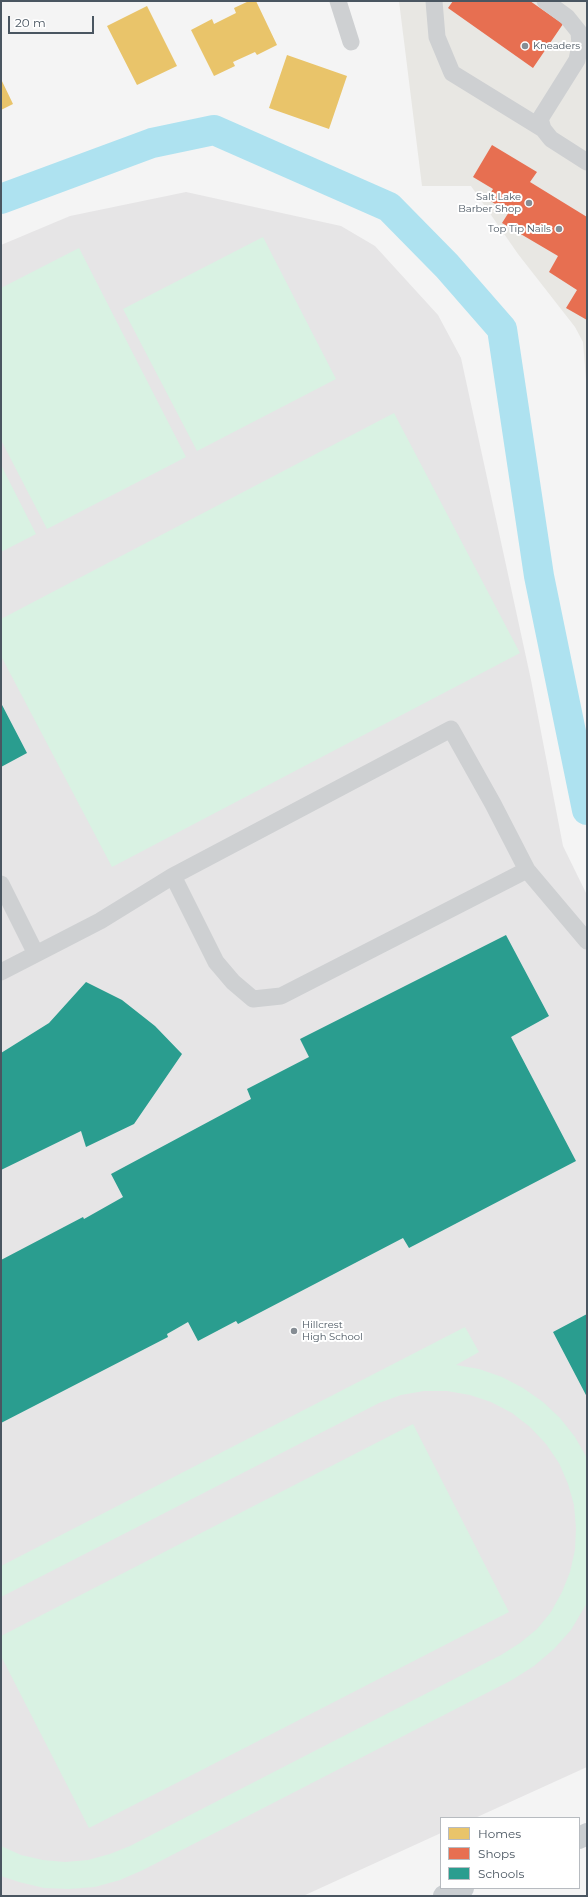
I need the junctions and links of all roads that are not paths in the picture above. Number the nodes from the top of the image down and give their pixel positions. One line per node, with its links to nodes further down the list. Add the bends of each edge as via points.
1 (338, 1): 4 (lane)
2 (434, 1): 5 (lane, via 437,37 452,73)
3 (545, 1): 5 (lane, via 567,17 578,32 580,45 577,60 540,119)
4 (351, 42)
5 (547, 134): 6 (lane)
6 (587, 162)
7 (527, 870): 8 (lane, via 281,996 253,999 232,982 216,962); 8 (lane, via 452,729); 10 (lane)
8 (173, 876): 11 (lane, via 100,921)
9 (1, 884): 11 (lane)
10 (587, 941)
11 (36, 954): 12 (lane)
12 (1, 972)
13 (461, 1889): 14 (main road)
14 (444, 1896)

